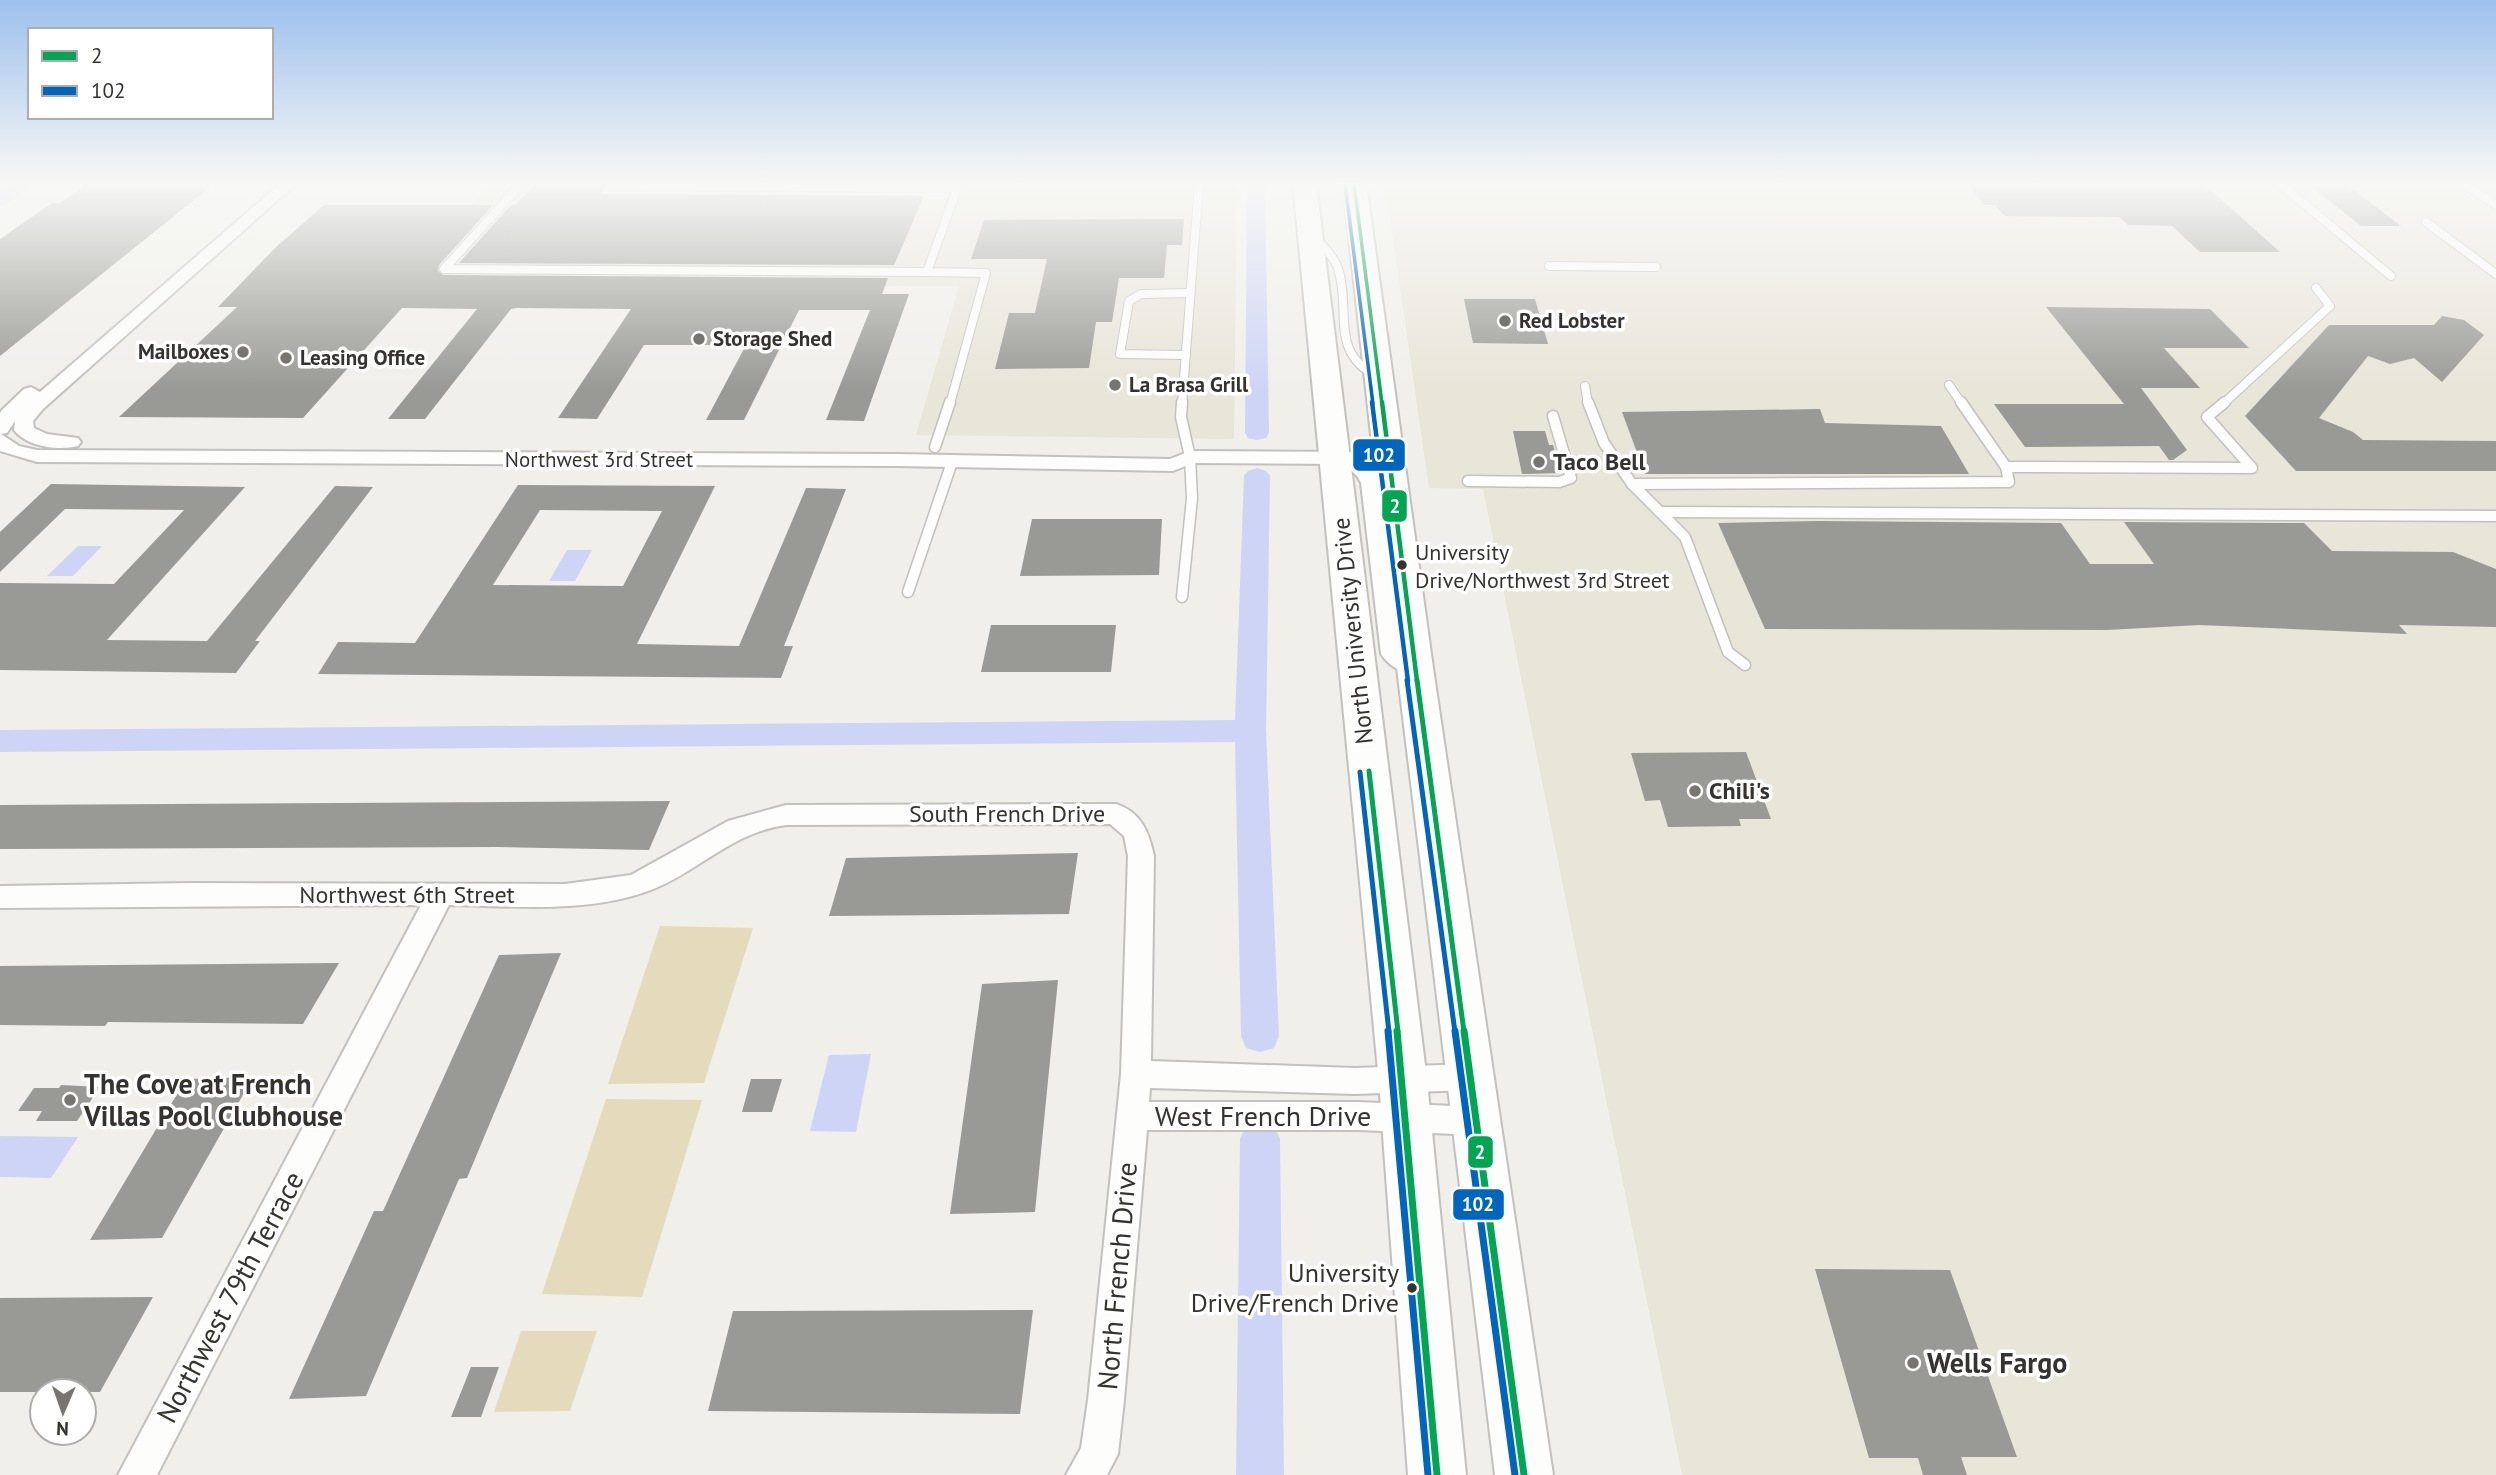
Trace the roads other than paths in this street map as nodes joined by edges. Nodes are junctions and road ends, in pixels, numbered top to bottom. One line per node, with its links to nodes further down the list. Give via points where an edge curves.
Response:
1 (189, 252): 23 (street, via 107,320 9,414)
2 (211, 252): 25 (street, Northwest 3rd Street, via 36,405 24,420 24,429 52,442)
3 (460, 252): 13 (lane, via 444,269)
4 (934, 252): 13 (lane)
5 (1194, 252): 17 (lane)
6 (1312, 252): 26 (main road, North University Drive)
7 (1327, 252): 19 (lane, via 1337,266 1348,354 1356,366)
8 (1362, 252): 19 (main road)
9 (2362, 252): 15 (lane)
10 (2466, 252): 14 (lane)
11 (1549, 266): 12 (lane)
12 (1656, 267)
13 (927, 272): 25 (lane, via 986,273)
14 (2496, 274)
15 (2391, 276)
16 (2316, 288): 29 (lane, via 2330,306 2207,417 2252,468)
17 (1191, 293): 18 (lane); 18 (lane, via 1141,294 1129,301 1120,354)
18 (1186, 355): 27 (lane, via 1181,417)
19 (1377, 377): 37 (main road)
20 (1949, 385): 29 (lane)
21 (1585, 386): 31 (lane, via 1604,443)
22 (1553, 416): 30 (lane, via 1571,478)
23 (0, 429)
24 (4, 444): 28 (street, Northwest 3rd Street, via 37,456)
25 (935, 447): 27 (street, Northwest 3rd Street, via 1125,448)
26 (1334, 456): 27 (street, Northwest 3rd Street); 37 (street, North University Drive, via 1349,458 1366,472 1371,483 1393,654); 42 (main road, North University Drive)
27 (1190, 457): 28 (street, Northwest 3rd Street, via 1173,465); 35 (lane, via 1192,498)
28 (952, 462): 34 (lane)
29 (2006, 467): 31 (lane, via 2010,480 2004,483)
30 (1468, 481)
31 (1632, 484): 32 (lane)
32 (1661, 512): 33 (lane); 36 (lane, via 1685,537 1728,652)
33 (2496, 516)
34 (908, 592)
35 (1182, 597)
36 (1745, 664)
37 (1415, 668): 43 (main road)
38 (796, 814): 39 (street, Northwest 6th Street, via 749,823 660,874 605,892); 41 (street, South French Drive, via 1116,814 1136,832 1141,856)
39 (440, 896): 40 (street, Northwest 6th Street); 45 (street, Northwest 79th Terrace)
40 (0, 897)
41 (1136, 1074): 42 (street, West French Drive); 44 (street, North French Drive)
42 (1405, 1099): 43 (street, West French Drive); 43 (street, West French Drive); 44 (street, West French Drive); 47 (main road, North University Drive)
43 (1474, 1099): 48 (main road)
44 (1132, 1116): 46 (street, North French Drive, via 1099,1454)
45 (137, 1475)
46 (1085, 1475)
47 (1437, 1475)
48 (1524, 1475)

